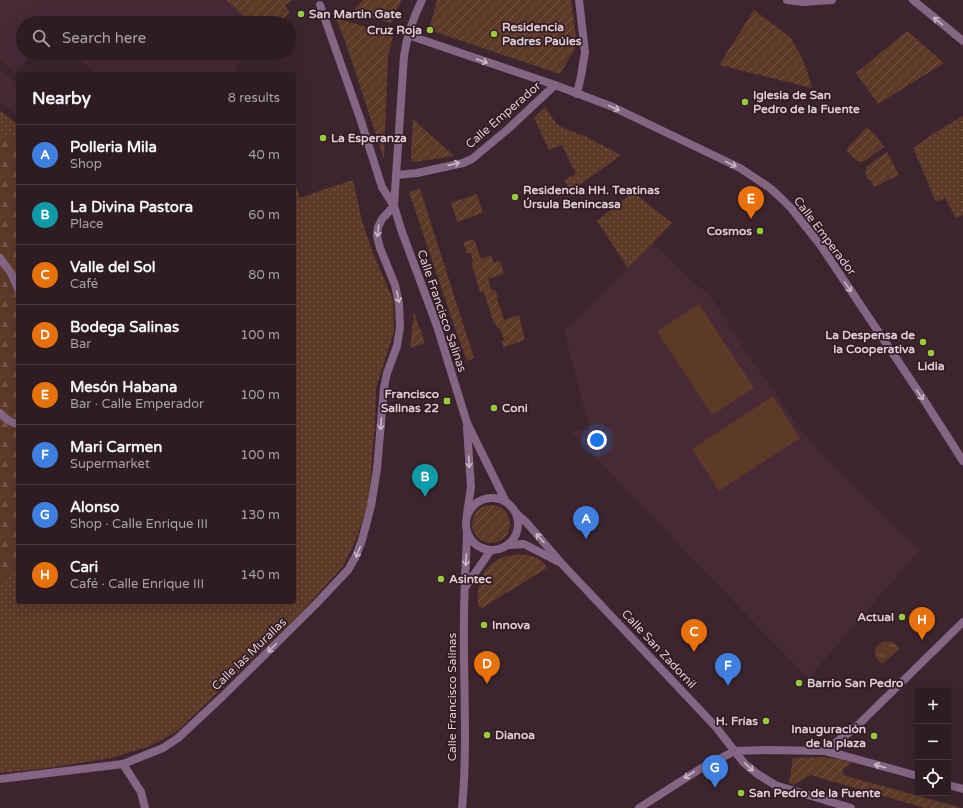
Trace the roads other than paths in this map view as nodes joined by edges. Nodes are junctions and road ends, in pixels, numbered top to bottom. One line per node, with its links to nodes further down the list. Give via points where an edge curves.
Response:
1 (422, 0): 7 (street, Calle Francisco Salinas)
2 (579, 0): 10 (street, via 585,52)
3 (787, 0): 4 (street)
4 (832, 0)
5 (913, 0): 8 (street, one-way to 5)
6 (320, 5): 12 (street, Calle Francisco Salinas, via 382,187)
7 (408, 35): 9 (street, Calle Emperador, one-way to 9); 11 (street, Calle Francisco Salinas, via 404,56)
8 (963, 41)
9 (555, 85): 10 (street, Calle Emperador); 11 (street, Calle Emperador, one-way to 9, via 416,173 472,159)
10 (577, 94): 18 (street, Calle Emperador, one-way to 18, via 613,107 740,168 781,198 821,246)
11 (396, 175): 12 (street, Calle Francisco Salinas)
12 (394, 206): 16 (street, Calle Francisco Salinas, via 437,326); 30 (street, Calle las Murallas, one-way to 30, via 382,219 377,236 395,285 400,327 384,388 371,506 356,556 348,570 316,605 178,738 163,748)
13 (0, 258): 14 (street)
14 (16, 284)
15 (0, 413): 17 (street)
16 (467, 423): 19 (street, Calle Francisco Salinas); 21 (street, Calle Francisco Salinas, one-way to 21, via 471,487)
17 (16, 424)
18 (963, 461)
19 (506, 502): 20 (street); 21 (street, via 493,498 486,499 474,506)
20 (516, 514): 23 (street, via 518,530); 25 (street, Calle San Zadornil, one-way to 20)
21 (467, 518): 22 (street)
22 (467, 533): 24 (street, via 477,546); 26 (street, Calle Francisco Salinas, one-way to 26)
23 (509, 545): 24 (street); 25 (street, Calle San Zadornil, via 524,544)
24 (491, 550): 26 (street)
25 (563, 564): 29 (street, Calle San Zadornil)
26 (465, 587): 36 (street, Calle Francisco Salinas, via 465,782)
27 (963, 622): 28 (street, via 856,727)
28 (834, 744)
29 (735, 750): 31 (street, one-way to 29, via 825,751); 37 (street, one-way to 37); 38 (street, Calle San Zadornil, one-way to 38, via 744,763 775,785)
30 (123, 764): 32 (street, Calle las Murallas); 35 (street, via 141,792)
31 (915, 775)
32 (0, 780)
33 (951, 785): 34 (street)
34 (963, 789)
35 (145, 808)
36 (462, 808)
37 (639, 808)
38 (851, 808)

